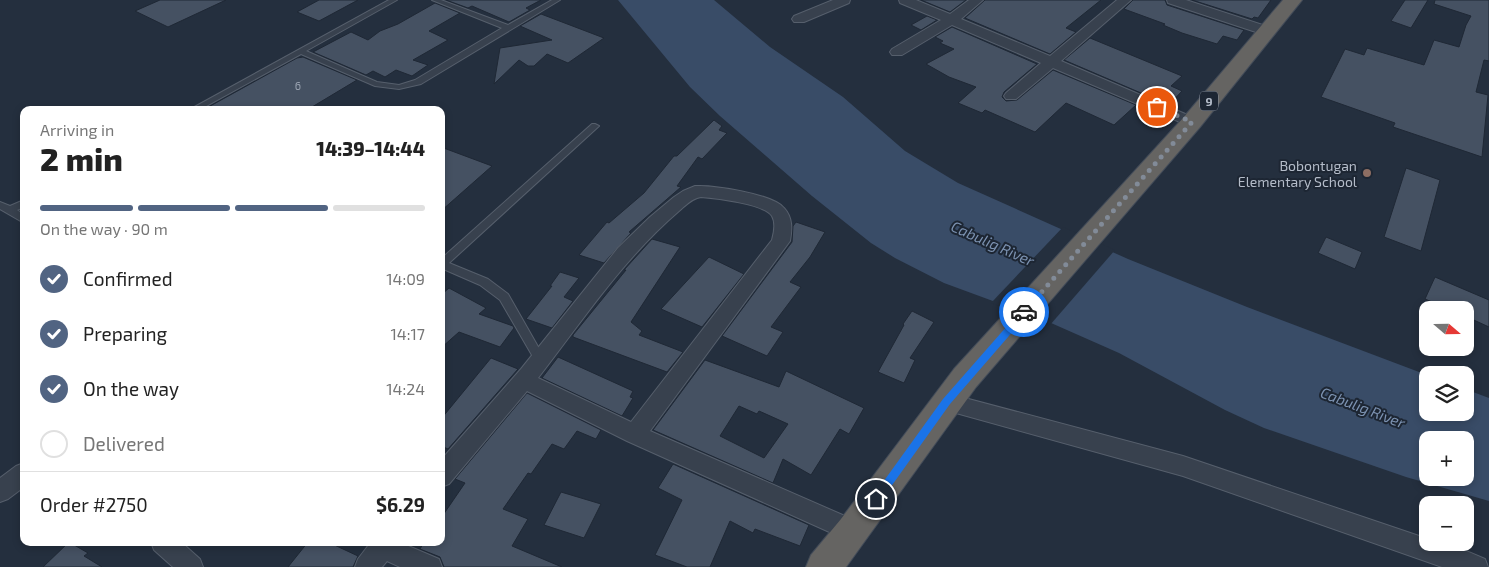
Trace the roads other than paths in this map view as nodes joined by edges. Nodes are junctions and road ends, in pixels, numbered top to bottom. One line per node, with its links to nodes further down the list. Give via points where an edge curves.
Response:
1 (394, 0): 14 (lane)
2 (435, 0): 12 (lane)
3 (557, 0): 12 (lane)
4 (844, 0): 10 (street)
5 (905, 0): 11 (street)
6 (977, 0): 11 (street)
7 (1125, 0): 16 (street)
8 (1173, 0): 13 (street)
9 (1293, 0): 13 (highway, 9)
10 (799, 19)
11 (951, 20): 15 (street); 16 (street)
12 (508, 28): 14 (lane, via 418,82 399,87 375,84)
13 (1268, 31): 19 (highway, 9)
14 (300, 51): 18 (lane)
15 (897, 52)
16 (1051, 62): 17 (street); 19 (street)
17 (1011, 96)
18 (200, 106)
19 (1192, 122): 29 (highway, 9)
20 (595, 126): 25 (lane)
21 (20, 204): 23 (lane)
22 (0, 205): 23 (lane)
23 (10, 210): 24 (lane)
24 (20, 217)
25 (445, 262)
26 (445, 266): 27 (lane, via 484,282 504,297)
27 (540, 359): 28 (street); 30 (street, via 627,249 655,220 687,196 708,192 767,205 778,211 784,227 781,241)
28 (523, 380): 30 (street); 31 (street)
29 (956, 390): 34 (highway, 9); 42 (street)
30 (636, 434): 34 (street)
31 (445, 472)
32 (20, 476): 33 (street)
33 (0, 492)
34 (853, 531): 41 (highway, 9)
35 (167, 546): 38 (street)
36 (384, 546): 39 (street)
37 (387, 546): 40 (street)
38 (191, 567)
39 (367, 567)
40 (430, 567)
41 (824, 567)
42 (1476, 567)

